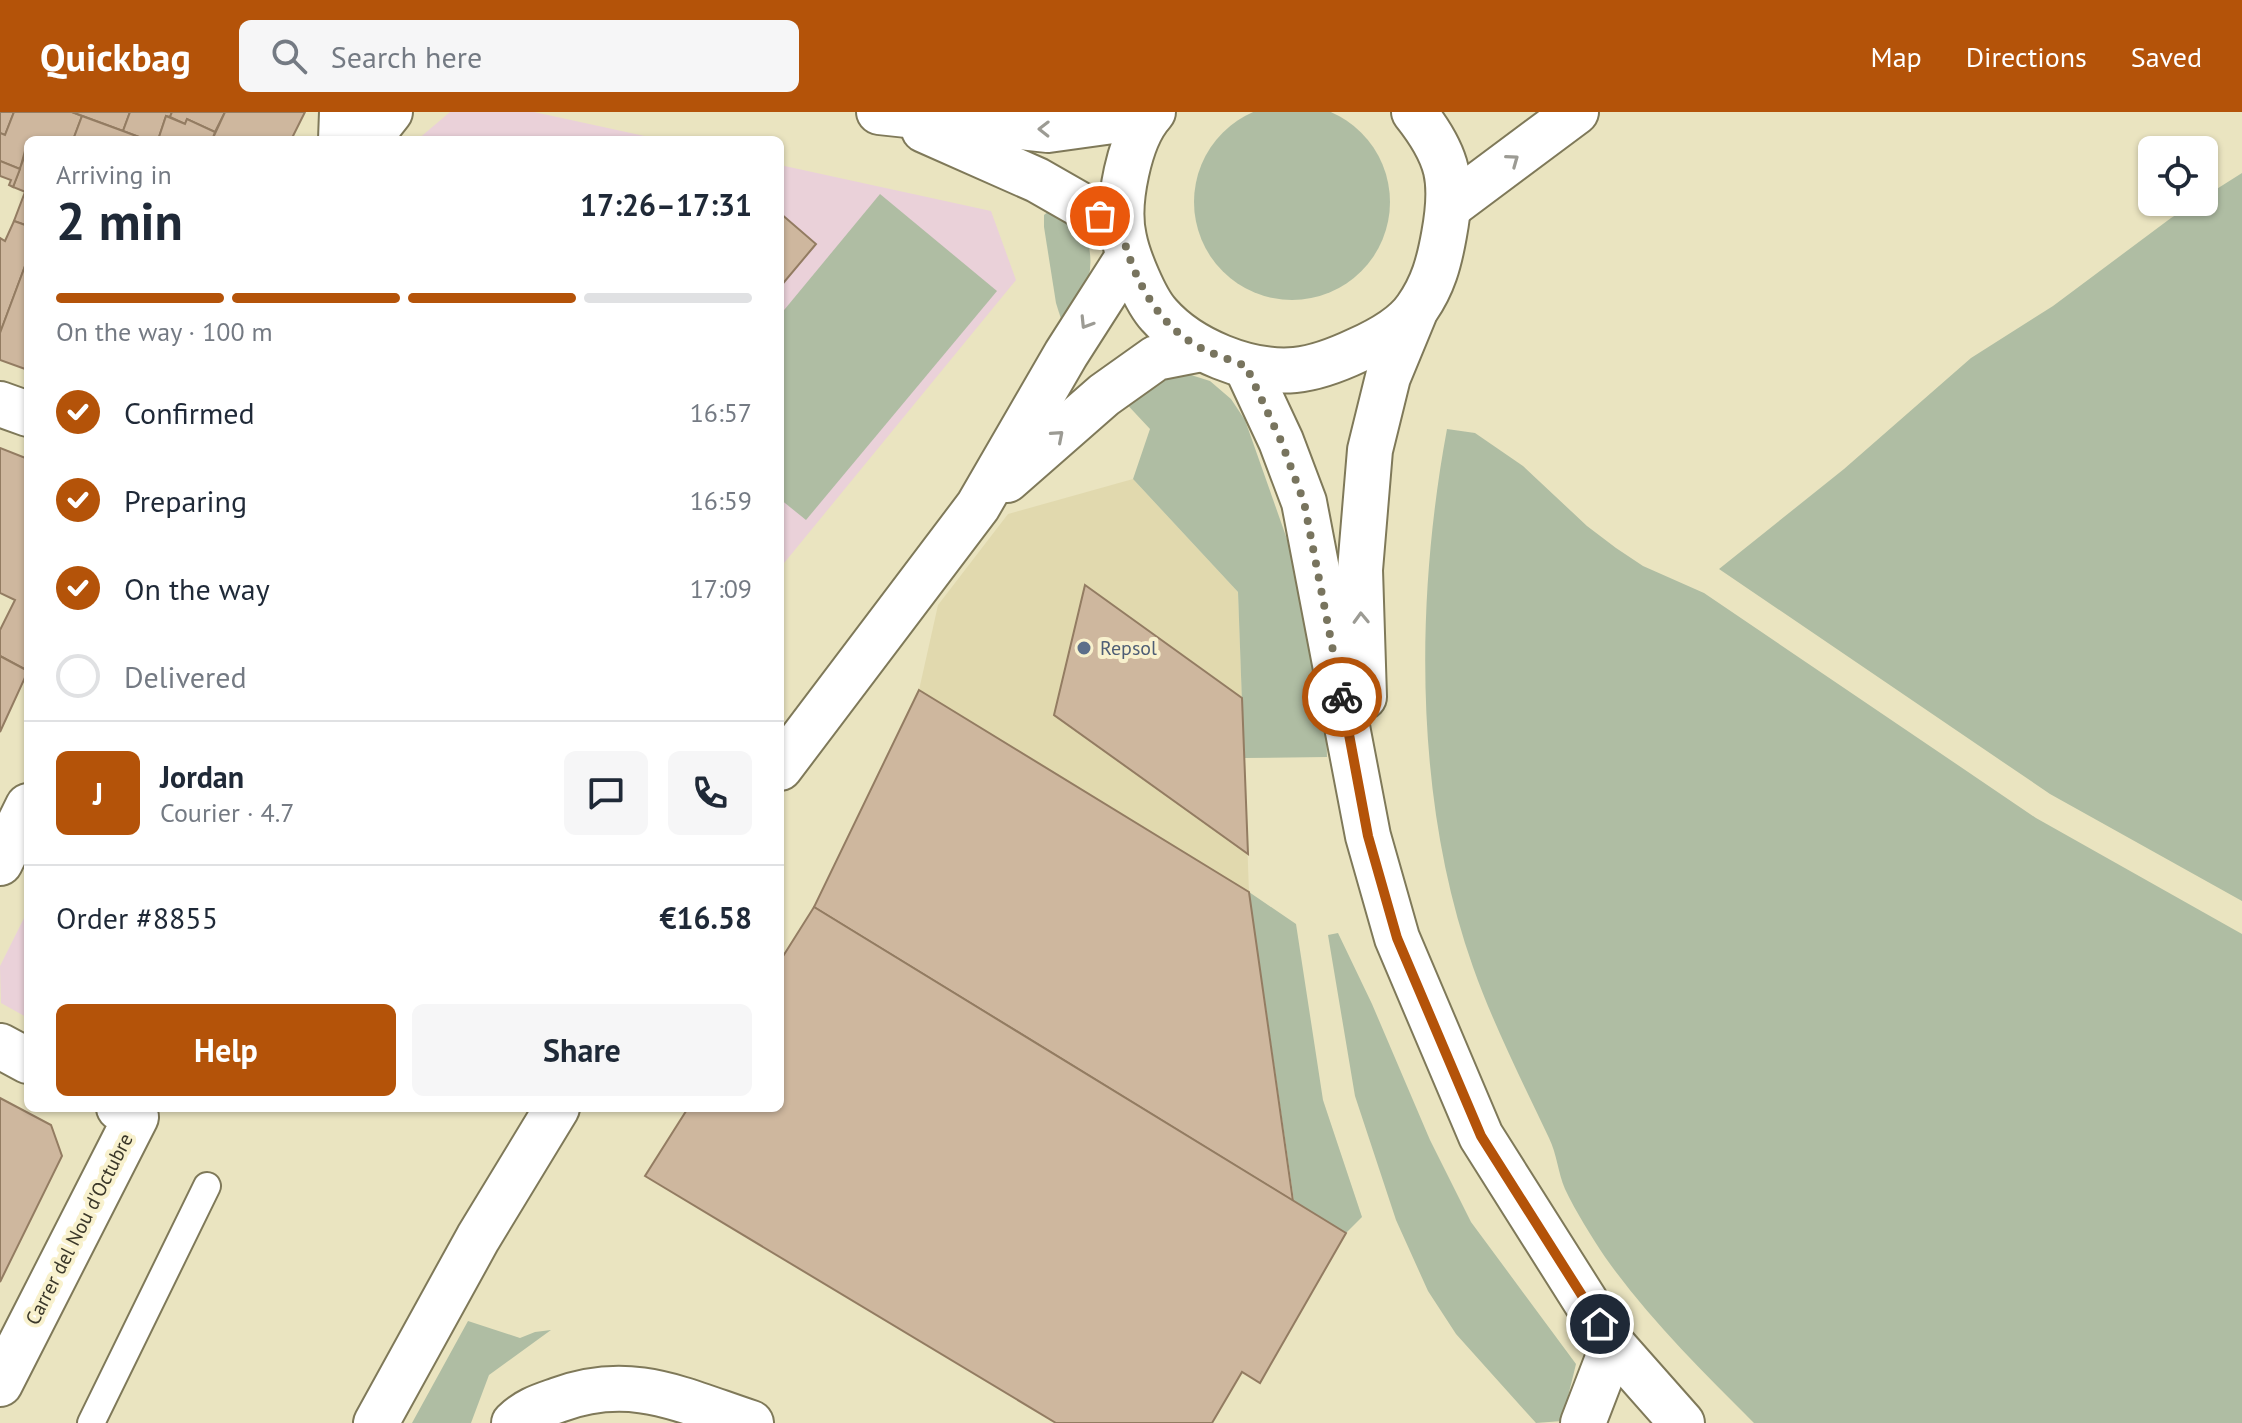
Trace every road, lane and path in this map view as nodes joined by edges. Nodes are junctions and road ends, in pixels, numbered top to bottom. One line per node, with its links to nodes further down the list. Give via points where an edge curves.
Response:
1 (342, 112): 7 (street)
2 (390, 112): 8 (street)
3 (1414, 112): 9 (street, via 1434,137 1449,177)
4 (1576, 112): 9 (street, one-way to 4)
5 (882, 113): 6 (street, one-way to 5, via 1048,130); 10 (street, via 1037,180)
6 (1151, 114): 10 (street, via 1125,170)
7 (341, 136)
8 (371, 136)
9 (1450, 206): 11 (street, via 1437,273)
10 (1124, 243): 12 (street, via 1158,314); 16 (street, one-way to 16)
11 (1415, 311): 13 (street, via 1377,342 1339,359 1295,370); 19 (street, one-way to 11, via 1360,570 1370,450 1388,377)
12 (1202, 349): 13 (street); 16 (street, one-way to 12, via 1156,358)
13 (1246, 366): 19 (street, via 1304,502)
14 (0, 404): 15 (street)
15 (24, 413)
16 (978, 506): 17 (street)
17 (784, 763)
18 (24, 814): 20 (street)
19 (1368, 836): 26 (street, via 1397,938 1481,1136)
20 (0, 863)
21 (0, 1046): 22 (street)
22 (24, 1059)
23 (128, 1112): 27 (street, Carrer del Nou d'Octubre)
24 (555, 1112): 29 (street)
25 (207, 1186): 28 (lane)
26 (1613, 1345): 32 (street); 33 (street)
27 (0, 1384)
28 (91, 1423)
29 (376, 1423)
30 (514, 1423): 31 (street, via 524,1413 581,1392 622,1387 667,1395)
31 (751, 1423)
32 (1583, 1423)
33 (1682, 1423)

